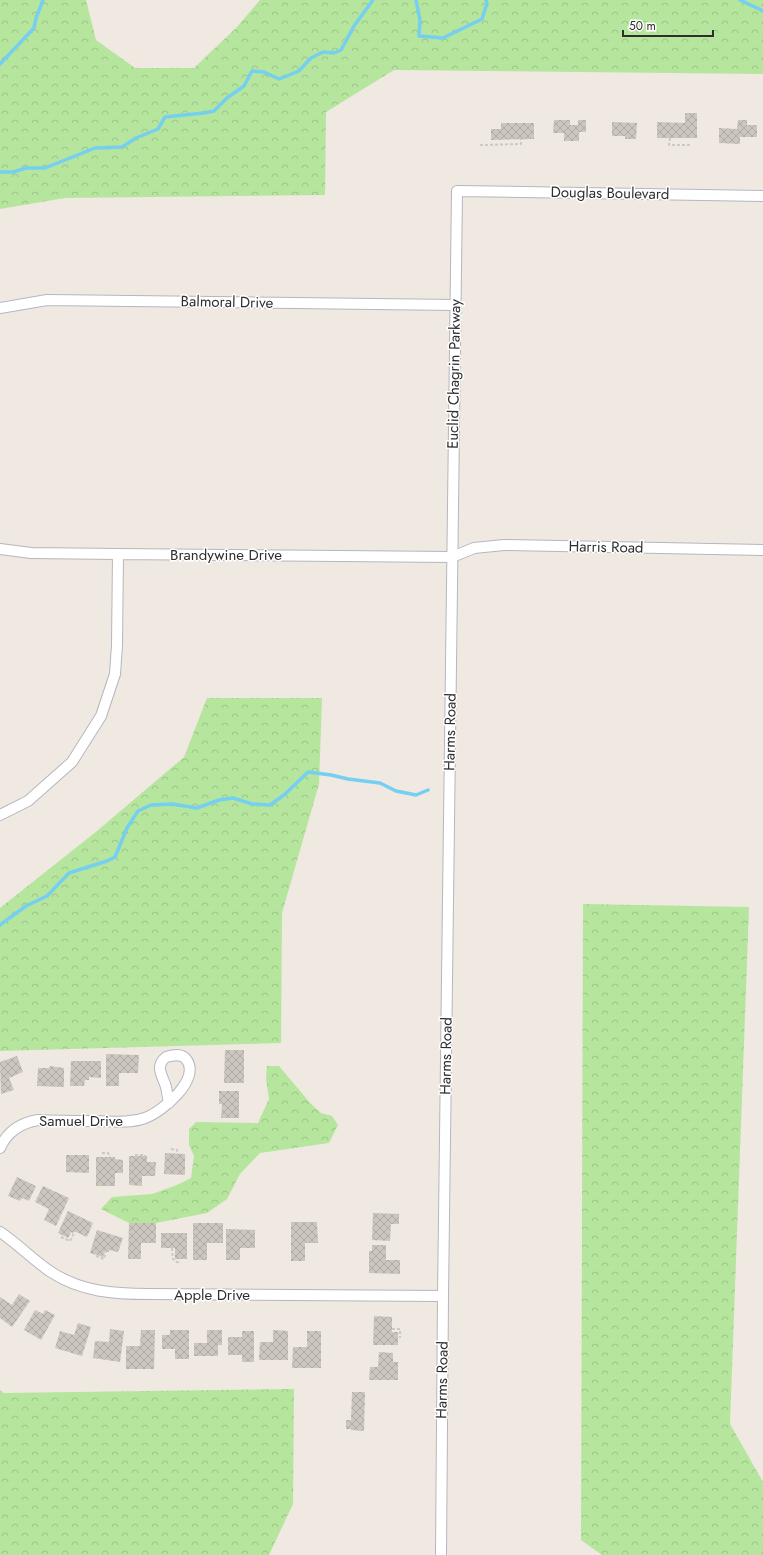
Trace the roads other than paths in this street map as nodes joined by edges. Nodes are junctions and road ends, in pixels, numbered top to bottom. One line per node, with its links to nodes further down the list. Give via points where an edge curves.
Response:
1 (457, 191): 2 (street, Douglas Boulevard); 3 (street, Euclid Chagrin Parkway)
2 (763, 196)
3 (455, 306): 4 (street, Balmoral Drive, via 47,300); 8 (street, Euclid Chagrin Parkway)
4 (0, 308)
5 (0, 549): 7 (street, Brandywine Drive, via 31,553)
6 (763, 550): 8 (street, Harris Road, via 504,545 474,548)
7 (118, 554): 8 (street, Brandywine Drive); 9 (street, via 115,674 101,716 72,762 28,801)
8 (452, 557): 13 (street, Harms Road)
9 (0, 815)
10 (169, 1103): 11 (street, Samuel Drive, via 146,1118 129,1121 29,1121 12,1131)
11 (0, 1148)
12 (0, 1232): 13 (street, Apple Drive, via 50,1272 82,1288 106,1293)
13 (443, 1296): 14 (street, Harms Road)
14 (441, 1555)

